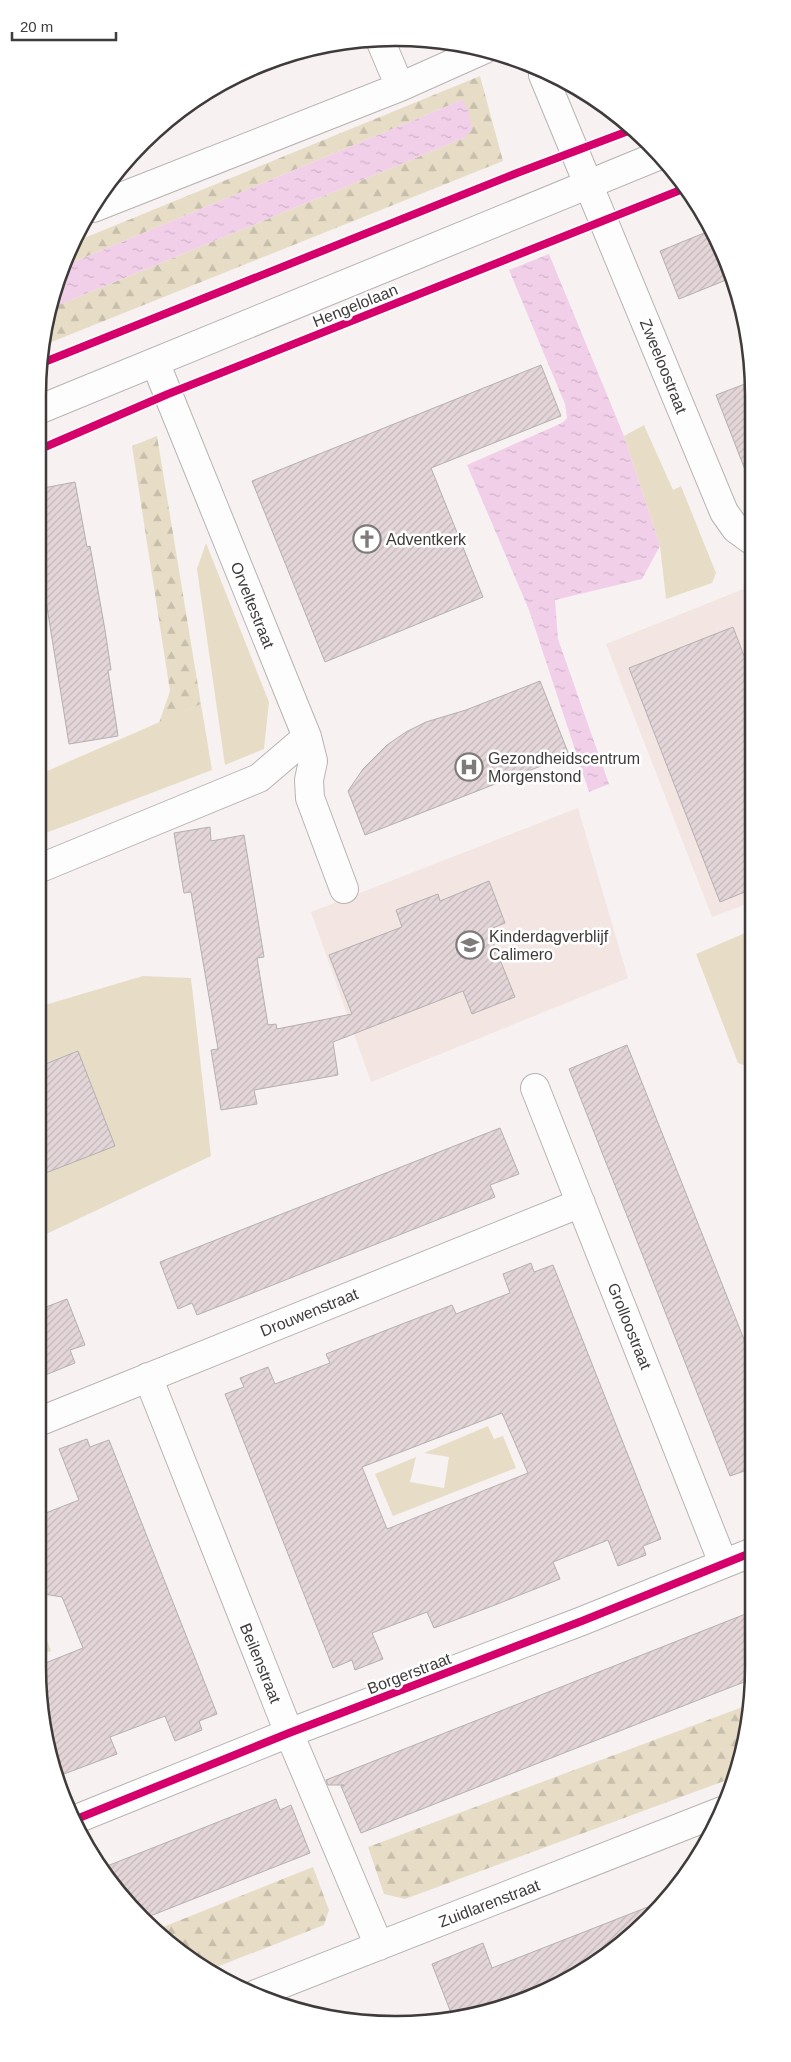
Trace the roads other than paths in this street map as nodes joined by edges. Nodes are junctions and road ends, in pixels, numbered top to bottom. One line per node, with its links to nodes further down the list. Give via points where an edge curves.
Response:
1 (383, 47): 4 (street)
2 (472, 55): 4 (street)
3 (545, 80): 6 (street, Zweeloostraat)
4 (400, 87): 7 (street)
5 (652, 159): 6 (street, Hengelolaan)
6 (589, 185): 8 (street, Hengelolaan); 10 (street, Zweeloostraat, via 724,512 736,530)
7 (103, 204)
8 (155, 362): 9 (street, Hengelolaan); 11 (street, Orveltestraat)
9 (46, 407)
10 (745, 536)
11 (307, 737): 12 (street, via 259,778); 13 (street, Orveltestraat, via 313,761 310,798)
12 (46, 866)
13 (344, 889)
14 (535, 1088): 15 (street, Grolloostraat)
15 (581, 1203): 16 (street, Drouwenstraat); 19 (street, Grolloostraat)
16 (148, 1377): 17 (street, Drouwenstraat); 20 (street, Beilenstraat)
17 (46, 1419)
18 (745, 1555): 19 (street, Borgerstraat)
19 (723, 1563): 20 (street, Borgerstraat, via 582,1621)
20 (289, 1733): 22 (street, Borgerstraat); 23 (street, Beilenstraat)
21 (712, 1815): 23 (street, Zuidlarenstraat)
22 (80, 1817)
23 (379, 1946): 24 (street, Zuidlarenstraat)
24 (265, 1990)

